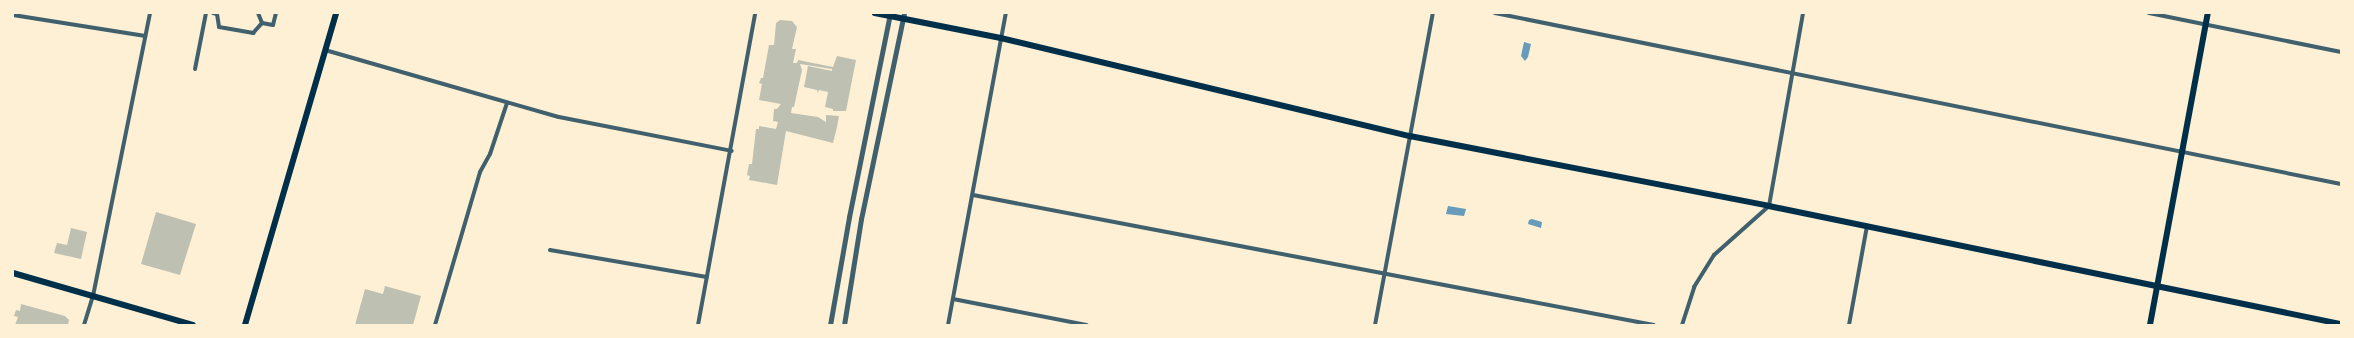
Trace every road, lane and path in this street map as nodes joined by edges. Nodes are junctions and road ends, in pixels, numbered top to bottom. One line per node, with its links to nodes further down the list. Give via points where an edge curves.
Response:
1 (150, 13): 20 (street)
2 (206, 13): 24 (street)
3 (216, 13): 18 (street, via 220,27 252,34)
4 (258, 13): 18 (street)
5 (276, 13): 18 (street, via 273,25)
6 (336, 13): 22 (main road)
7 (755, 13): 28 (street)
8 (874, 13): 15 (main road)
9 (1006, 13): 21 (street)
10 (1433, 13): 27 (street)
11 (1495, 13): 25 (street)
12 (1803, 13): 25 (street)
13 (2149, 13): 19 (street)
14 (2208, 13): 19 (main road)
15 (890, 14): 17 (main road); 47 (street)
16 (13, 15): 20 (street)
17 (903, 16): 21 (main road); 48 (street, via 861,219)
18 (262, 23)
19 (2206, 24): 23 (street); 29 (main road)
20 (145, 36): 39 (street)
21 (1001, 38): 27 (main road); 31 (street)
22 (325, 50): 26 (street); 44 (main road)
23 (2341, 52)
24 (195, 69)
25 (1792, 75): 29 (street); 32 (street)
26 (506, 103): 28 (street, via 559,117); 45 (street, via 490,154 480,172)
27 (1410, 136): 32 (main road); 35 (street)
28 (732, 151): 37 (street)
29 (2182, 151): 30 (street); 38 (main road)
30 (2341, 184)
31 (973, 195): 35 (street); 40 (street)
32 (1768, 206): 33 (main road); 53 (street, via 1714,255 1694,287)
33 (1867, 226): 38 (main road); 54 (street)
34 (550, 250): 37 (street)
35 (1385, 272): 51 (street); 52 (street)
36 (13, 273): 39 (main road)
37 (706, 278): 46 (street)
38 (2156, 288): 41 (main road); 55 (main road)
39 (92, 296): 42 (street); 43 (main road)
40 (953, 299): 49 (street); 50 (street)
41 (2341, 324)
42 (84, 325)
43 (192, 325)
44 (246, 325)
45 (435, 325)
46 (698, 325)
47 (830, 325)
48 (844, 325)
49 (948, 325)
50 (1087, 325)
51 (1375, 325)
52 (1654, 325)
53 (1682, 325)
54 (1849, 325)
55 (2150, 325)

